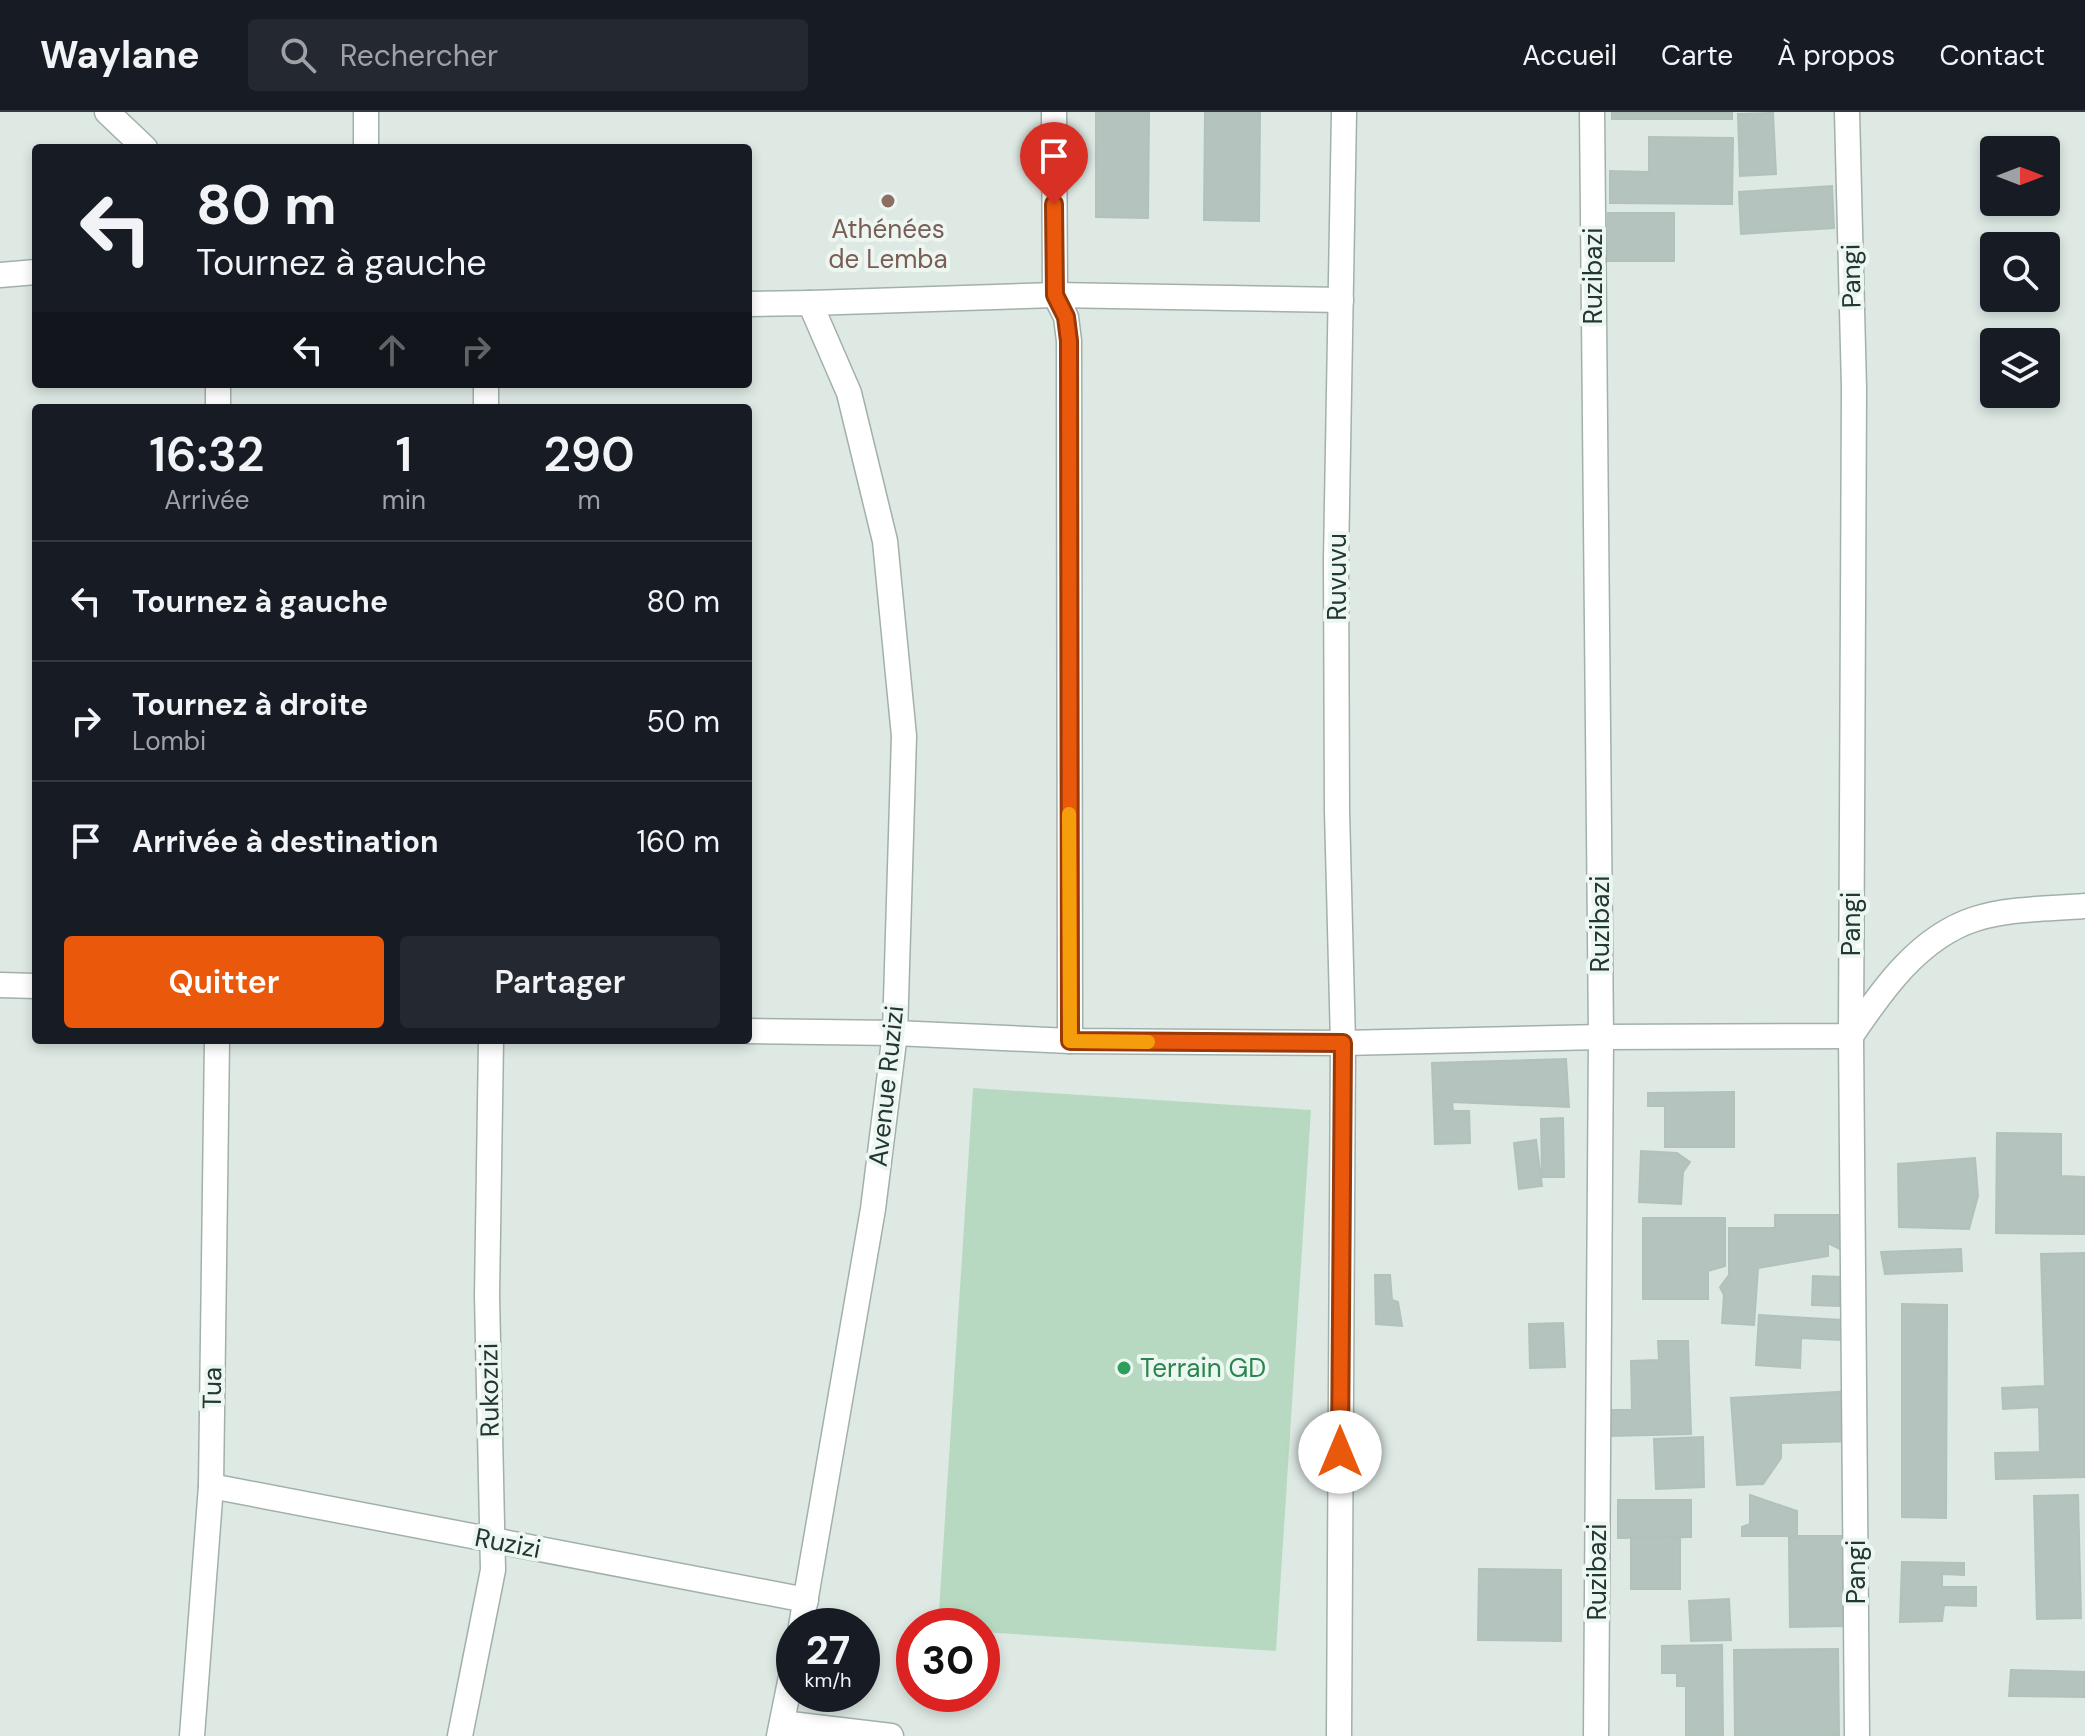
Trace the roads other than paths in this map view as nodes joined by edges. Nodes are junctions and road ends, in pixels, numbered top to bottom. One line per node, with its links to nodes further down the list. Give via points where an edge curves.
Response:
1 (107, 112): 7 (street)
2 (366, 112): 8 (street)
3 (1054, 112): 11 (street)
4 (1344, 112): 12 (street, Ruvuvu)
5 (1592, 112): 21 (street, Ruzibazi)
6 (1847, 112): 20 (street, Pangi, via 1854,388)
7 (141, 144)
8 (366, 144)
9 (32, 272): 10 (street)
10 (0, 275)
11 (1055, 295): 12 (street); 13 (street); 22 (street, via 1066,317 1069,341)
12 (1341, 300): 23 (street, Ruvuvu, via 1336,592)
13 (810, 303): 14 (street); 19 (street, Avenue Ruzizi, via 849,393 885,541 904,736)
14 (752, 304)
15 (2085, 906): 20 (street, via 1973,919 1947,933 1888,982)
16 (0, 985): 17 (street)
17 (32, 986)
18 (752, 1031): 19 (street)
19 (895, 1033): 22 (street); 28 (street, Avenue Ruzizi, via 873,1209)
20 (1851, 1036): 21 (street); 36 (street, Pangi)
21 (1601, 1037): 23 (street); 35 (street, Ruzibazi)
22 (1070, 1041): 23 (street)
23 (1343, 1043): 34 (street, Ruvuvu)
24 (217, 1044): 26 (street, Tua)
25 (491, 1044): 27 (street, Rukozizi)
26 (211, 1486): 27 (street, Ruzizi); 31 (street, Tua)
27 (491, 1540): 28 (street, Ruzizi); 32 (street, Rukozizi, via 493,1570)
28 (806, 1600): 29 (street, Avenue Ruzizi)
29 (804, 1608)
30 (781, 1729): 33 (street)
31 (192, 1736)
32 (460, 1736)
33 (891, 1736)
34 (1339, 1736)
35 (1596, 1736)
36 (1857, 1736)

